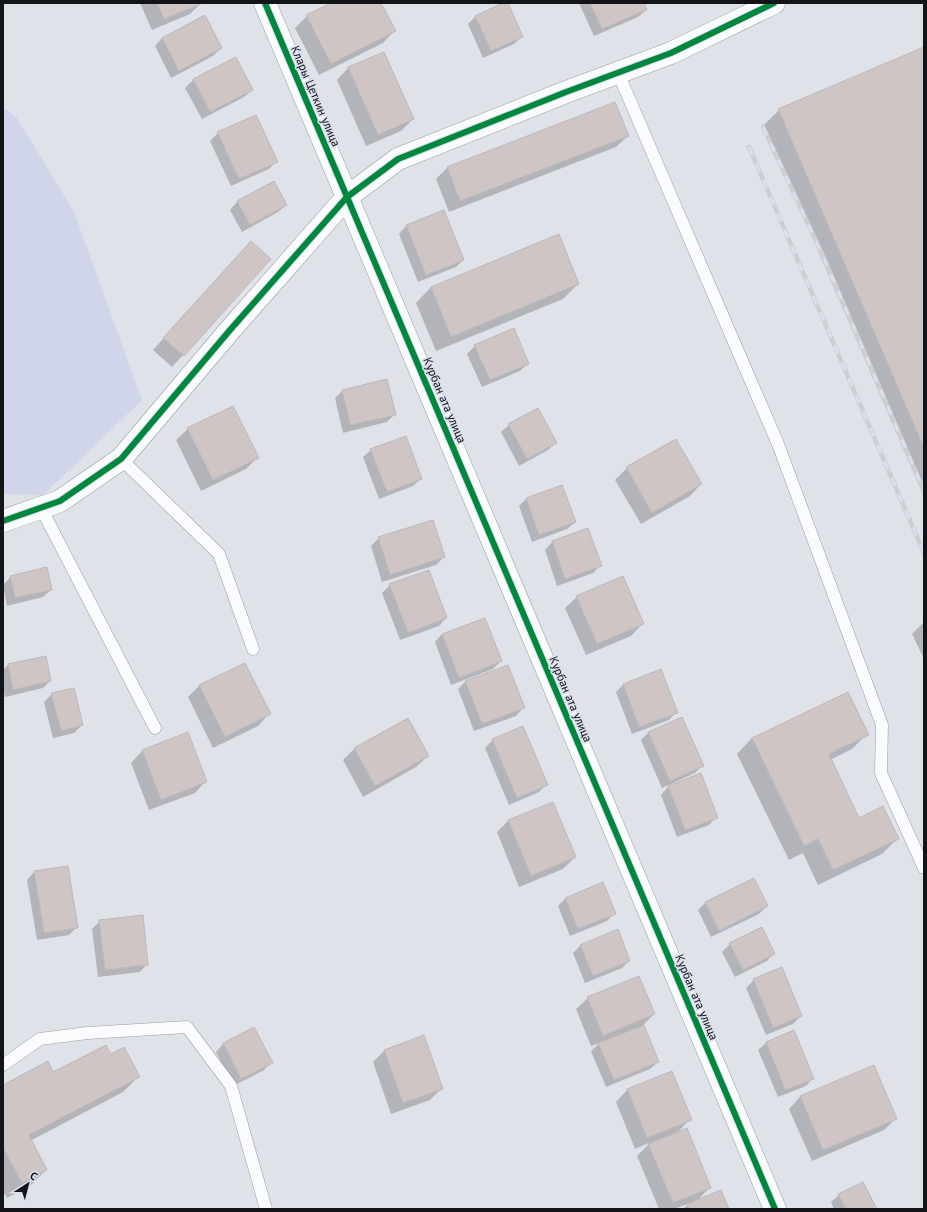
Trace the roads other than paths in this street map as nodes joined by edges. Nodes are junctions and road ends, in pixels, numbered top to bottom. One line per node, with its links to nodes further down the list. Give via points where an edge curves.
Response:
1 (264, 3): 4 (street, Клары Цеткин улица)
2 (774, 3): 3 (street, via 671,53)
3 (618, 73): 4 (street, via 398,159); 10 (lane, via 778,444 882,725 881,773)
4 (347, 197): 5 (street); 13 (street, Курбан ата улица)
5 (121, 459): 6 (street, via 60,501); 8 (lane, via 219,554)
6 (41, 508): 7 (street); 9 (lane)
7 (3, 521)
8 (253, 648)
9 (156, 728)
10 (924, 868)
11 (3, 1064): 12 (lane, via 40,1040 87,1032 187,1027 231,1086)
12 (266, 1209)
13 (775, 1209)

